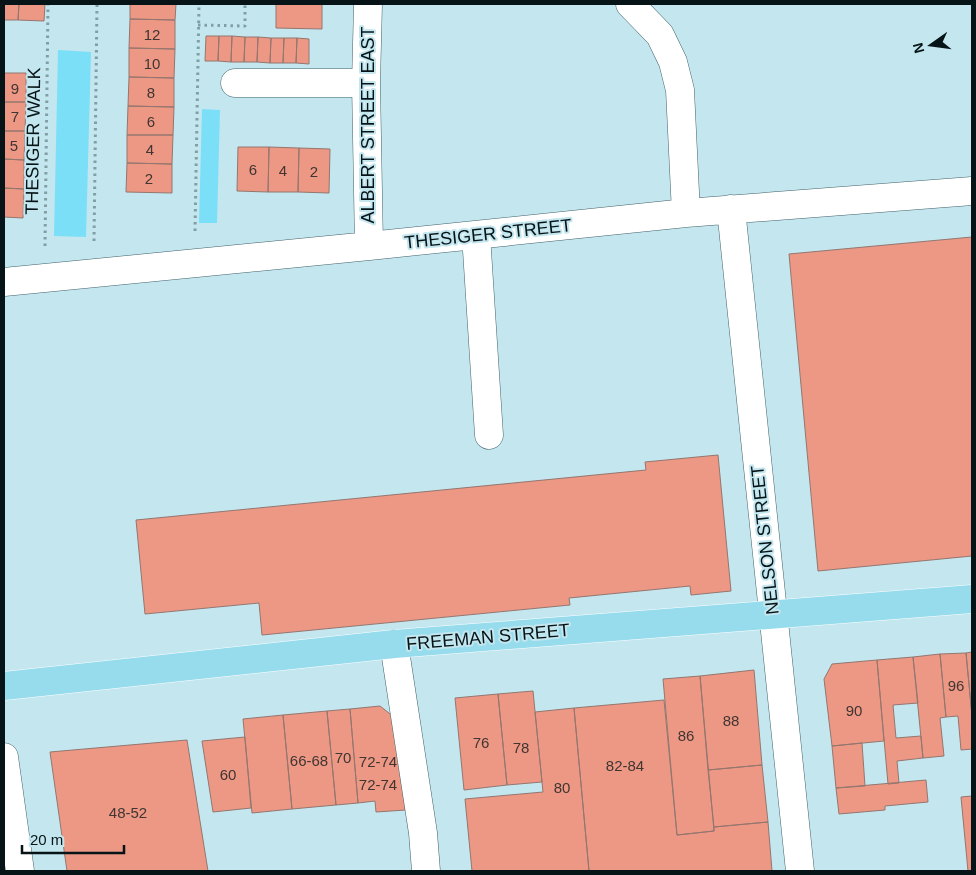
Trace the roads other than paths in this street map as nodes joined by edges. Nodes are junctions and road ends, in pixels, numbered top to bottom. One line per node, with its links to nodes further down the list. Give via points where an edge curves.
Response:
1 (368, 4): 4 (street, ALBERT STREET EAST)
2 (630, 4): 7 (street, via 660,35 673,62 680,90)
3 (235, 83): 4 (street)
4 (366, 83): 9 (street, ALBERT STREET EAST)
5 (972, 191): 6 (street, THESIGER STREET)
6 (731, 209): 7 (street, THESIGER STREET); 13 (street, NELSON STREET)
7 (686, 213): 8 (street, THESIGER STREET)
8 (476, 235): 9 (street, THESIGER STREET); 11 (street)
9 (369, 246): 10 (street, THESIGER STREET)
10 (4, 282)
11 (489, 435)
12 (972, 598): 13 (main road, FREEMAN STREET)
13 (773, 614): 14 (main road, FREEMAN STREET); 19 (street, NELSON STREET)
14 (394, 644): 15 (main road, FREEMAN STREET); 18 (street)
15 (4, 686)
16 (4, 757): 17 (street)
17 (20, 871)
18 (426, 871)
19 (800, 871)

